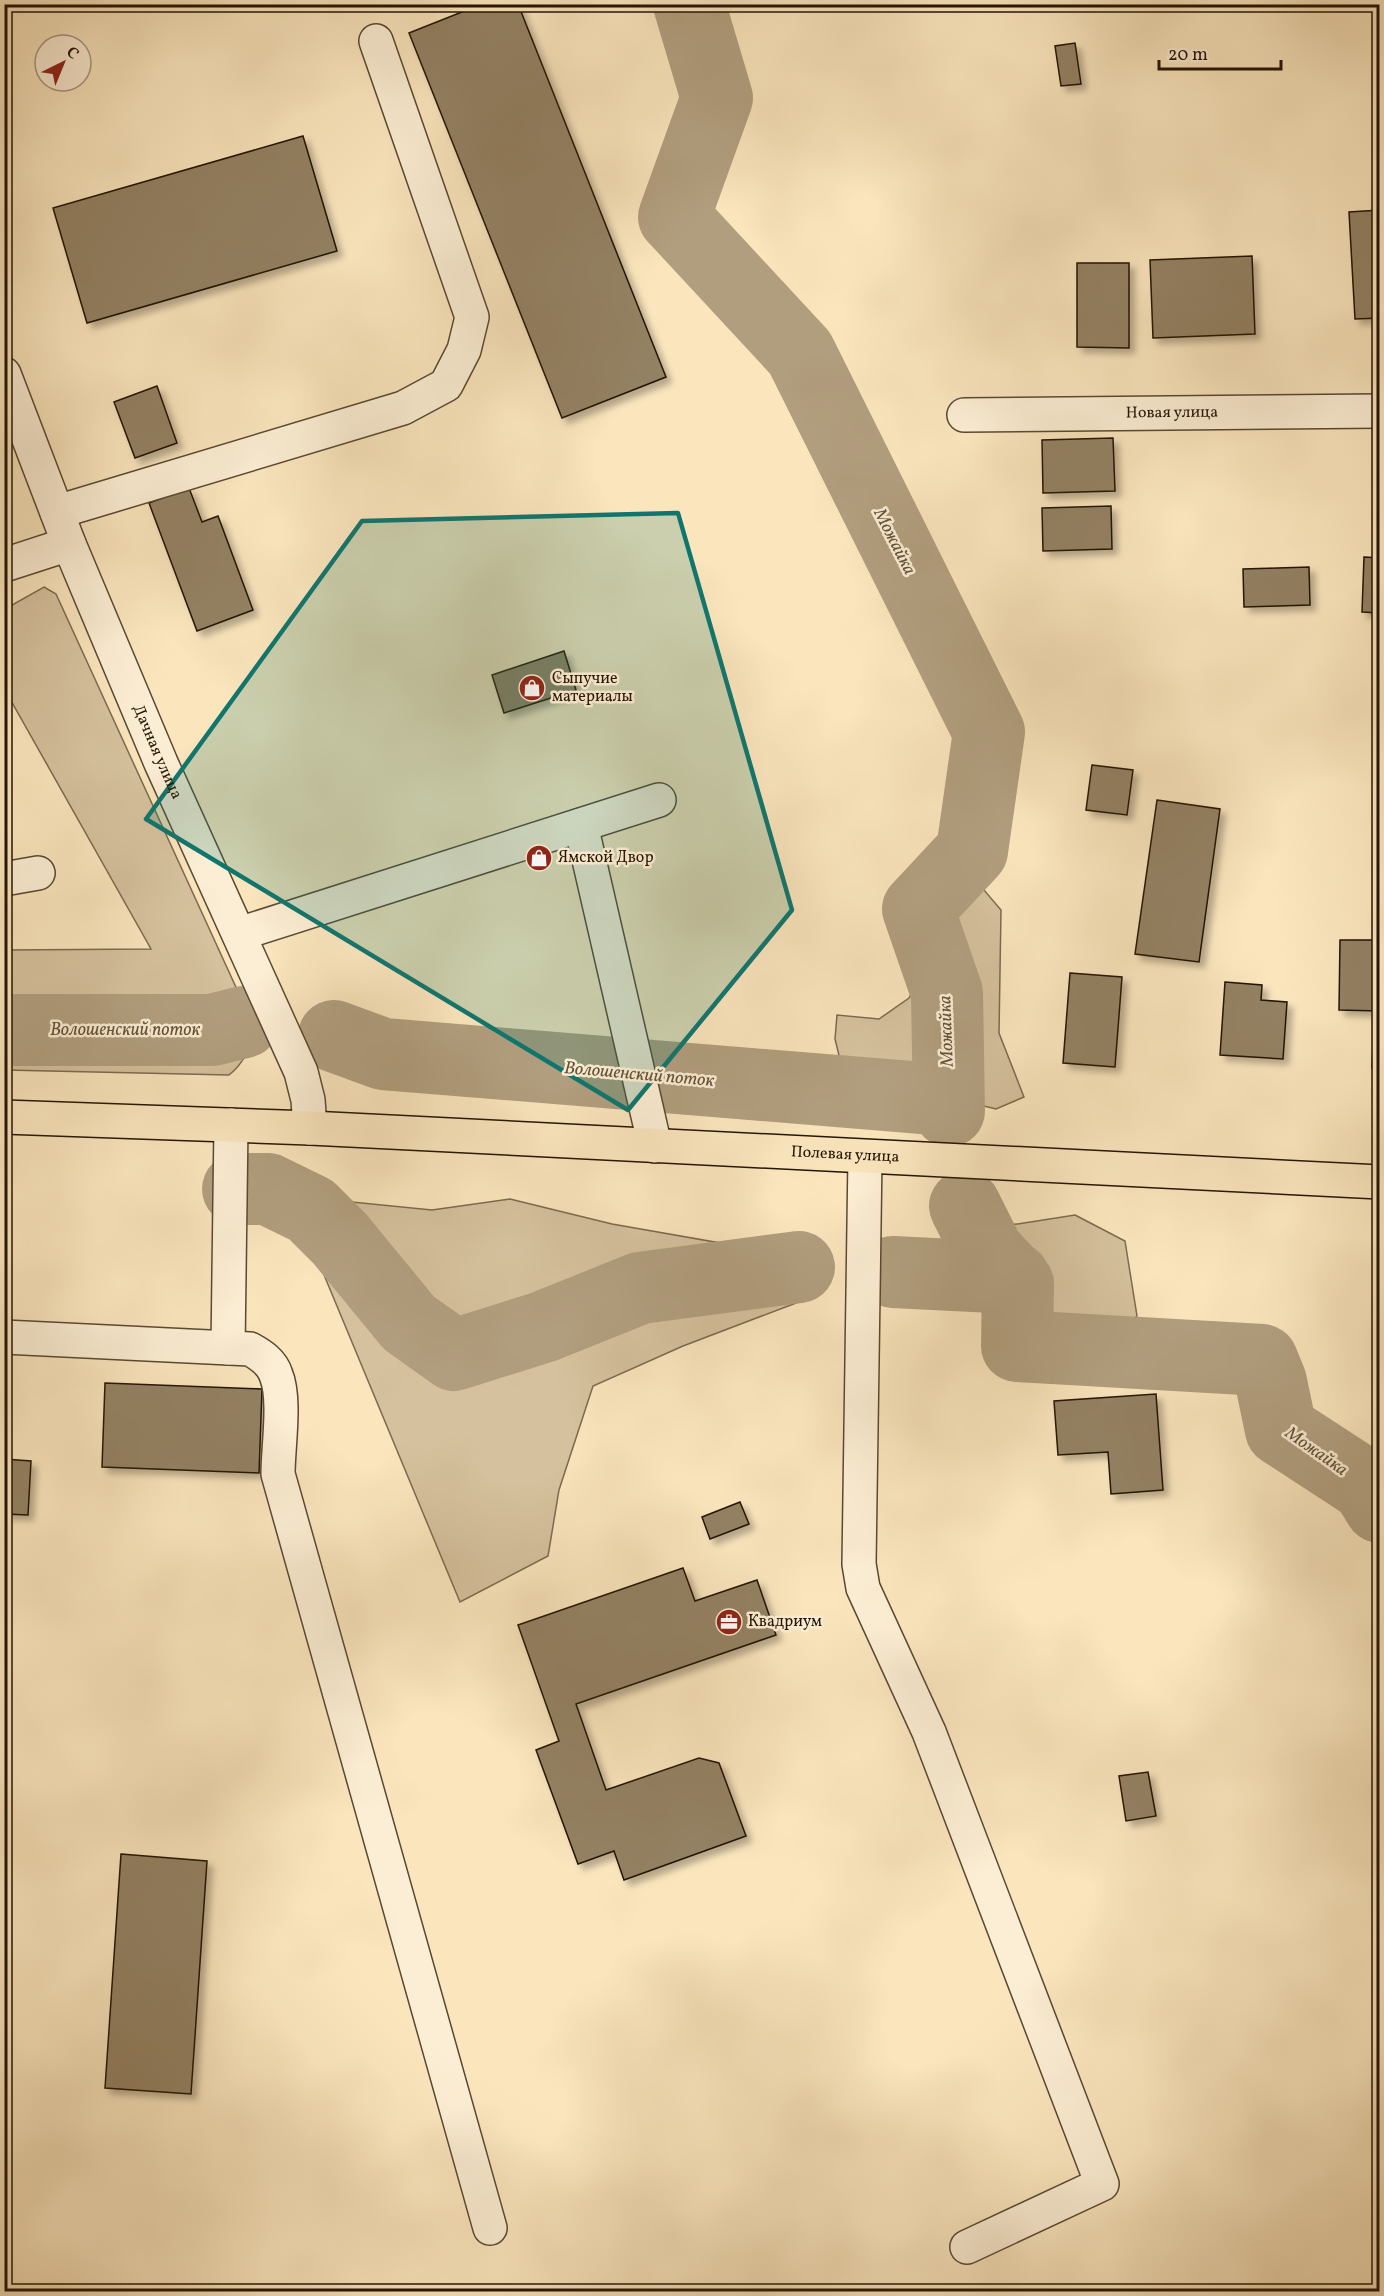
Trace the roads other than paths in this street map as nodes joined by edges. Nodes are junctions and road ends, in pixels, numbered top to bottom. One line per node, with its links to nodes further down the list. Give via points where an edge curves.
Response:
1 (376, 41): 6 (street, via 472,316 464,350 446,385 403,408 338,430)
2 (4, 374): 5 (street, Дачная улица)
3 (1380, 411): 4 (street, Новая улица)
4 (964, 415)
5 (14, 430): 6 (street, Дачная улица)
6 (57, 512): 7 (street, Дачная улица)
7 (69, 544): 8 (street); 13 (street, Дачная улица, via 161,764)
8 (4, 566)
9 (659, 800): 10 (street)
10 (581, 825): 13 (street); 17 (street)
11 (38, 873): 12 (street)
12 (4, 879)
13 (239, 934): 16 (street, Дачная улица, via 301,1071)
14 (4, 1117): 15 (main road, Полевая улица)
15 (231, 1125): 16 (main road, Полевая улица); 21 (street)
16 (310, 1128): 17 (main road, Полевая улица)
17 (655, 1146): 18 (main road, Полевая улица)
18 (865, 1157): 19 (main road, Полевая улица); 23 (street, via 859,1564 863,1588 929,1732 1102,2184)
19 (1380, 1182)
20 (4, 1337): 21 (street)
21 (228, 1348): 22 (street, via 250,1349 265,1358 276,1375 278,1474)
22 (490, 2228)
23 (967, 2247)

